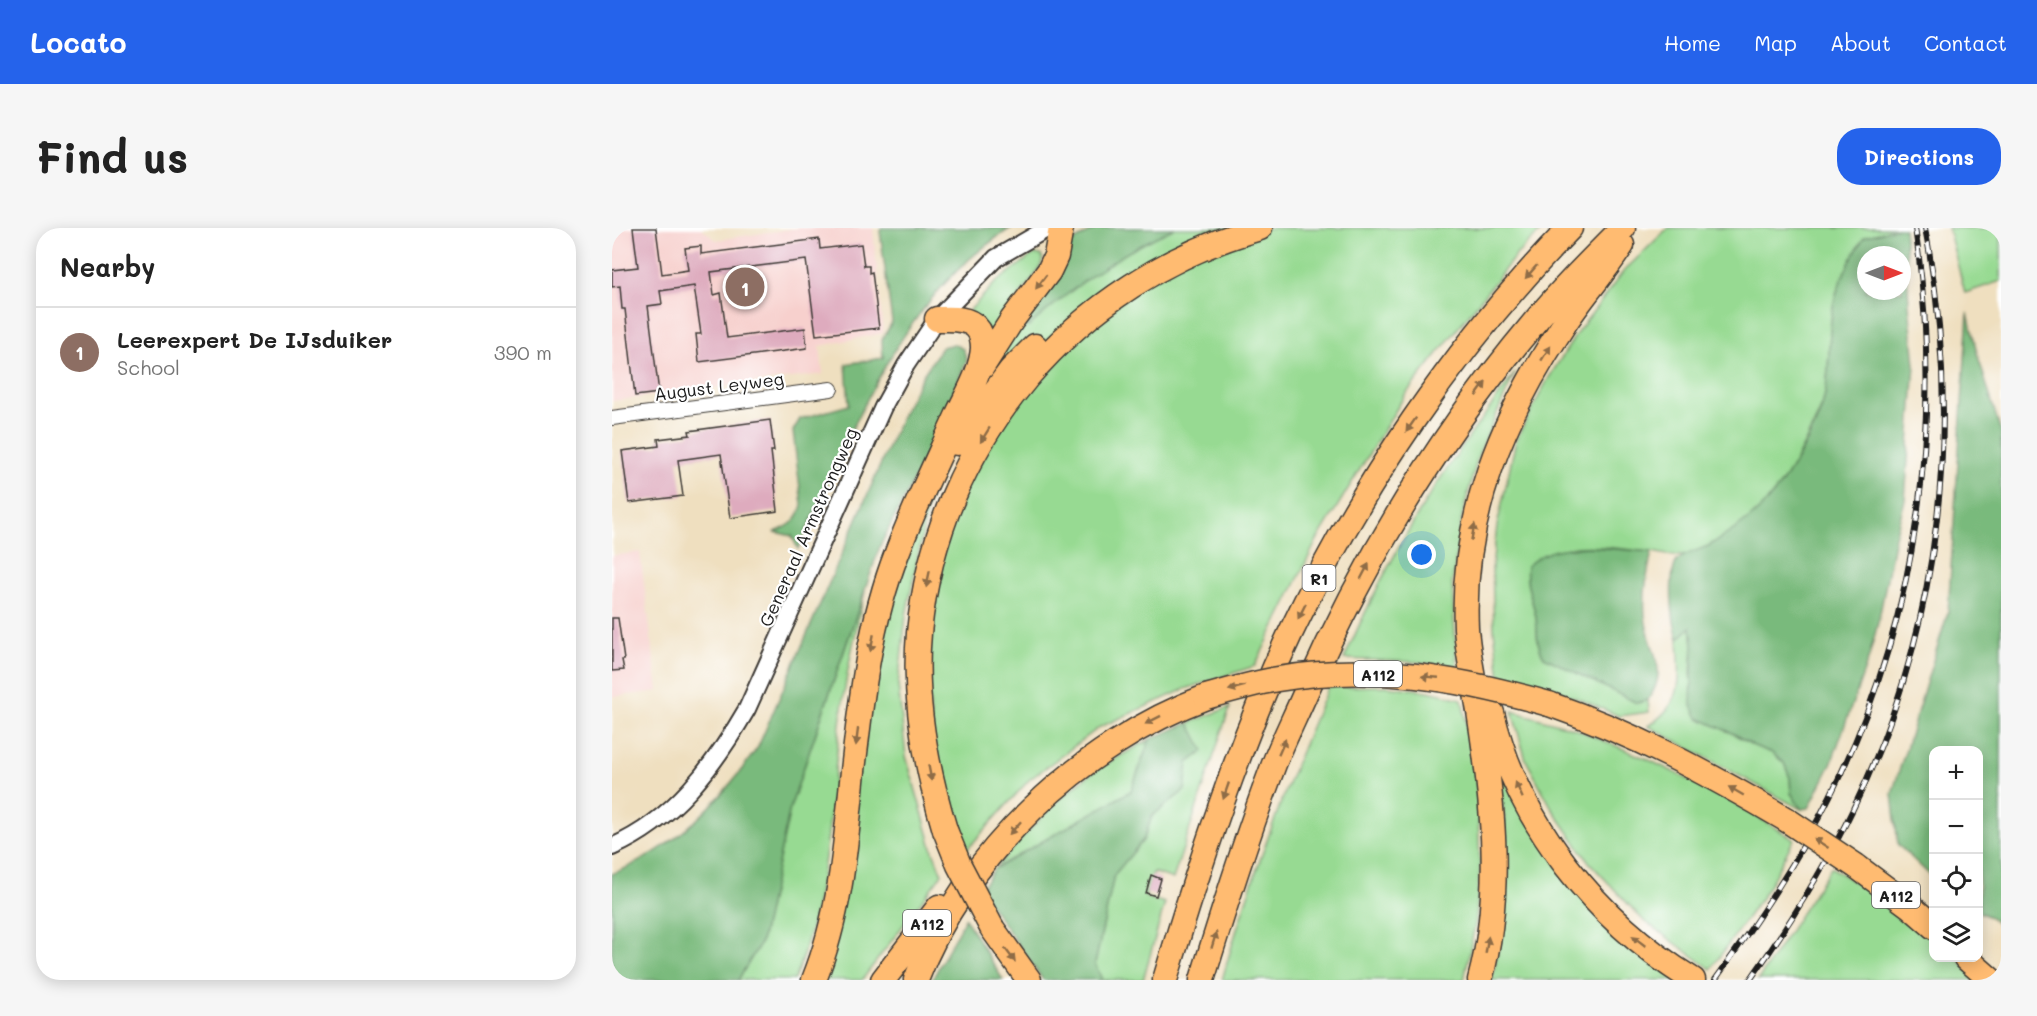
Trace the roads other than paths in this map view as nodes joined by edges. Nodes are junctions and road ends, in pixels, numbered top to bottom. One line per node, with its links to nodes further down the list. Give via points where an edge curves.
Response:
1 (1048, 228): 8 (street, Generaal Armstrongweg, via 996,258)
2 (1061, 228): 10 (highway, one-way to 10, via 1056,256 1048,271)
3 (1226, 228): 12 (highway, via 1124,273 1040,340 1011,370 951,452)
4 (1260, 228): 22 (highway, one-way to 22, bridge, via 1201,248 1130,285 1057,343 997,415 980,442 959,483 932,561 919,631 918,688 934,796 959,865 992,928)
5 (1570, 228): 23 (highway, R1, one-way to 23, via 1454,365 1411,424 1372,483 1320,576 1277,663 1230,779)
6 (1623, 228): 24 (highway, R1, one-way to 6, via 1226,901 1275,763 1334,629 1385,534 1448,435 1490,378 1534,322)
7 (1633, 228): 13 (highway, one-way to 7, via 1472,533 1486,479 1507,424 1564,324)
8 (937, 319): 10 (highway, via 969,321 982,336 983,349); 14 (street, Generaal Armstrongweg, via 883,407 747,709 723,750 671,810)
9 (831, 389): 11 (street, August Leyweg)
10 (969, 389): 12 (highway)
11 (612, 418)
12 (908, 527): 19 (highway, one-way to 19, via 873,636 840,884)
13 (1467, 590): 18 (highway, one-way to 13, via 1607,914 1576,879 1522,797 1494,721); 25 (highway, one-way to 13, via 1493,910 1494,869 1487,762 1466,629)
14 (612, 847)
15 (978, 871): 16 (highway, A112, one-way to 15, bridge, via 1856,866 1787,820 1692,766 1622,733 1549,704 1506,692 1445,679 1356,672 1276,679 1206,697 1150,721 1084,765 1024,818); 20 (highway, A112, via 938,908); 21 (highway, via 944,920)
16 (1929, 923)
17 (1971, 962): 26 (highway)
18 (1690, 978)
19 (814, 980)
20 (883, 980)
21 (916, 980)
22 (1029, 980)
23 (1165, 980)
24 (1203, 980)
25 (1480, 980)
26 (1991, 980)

